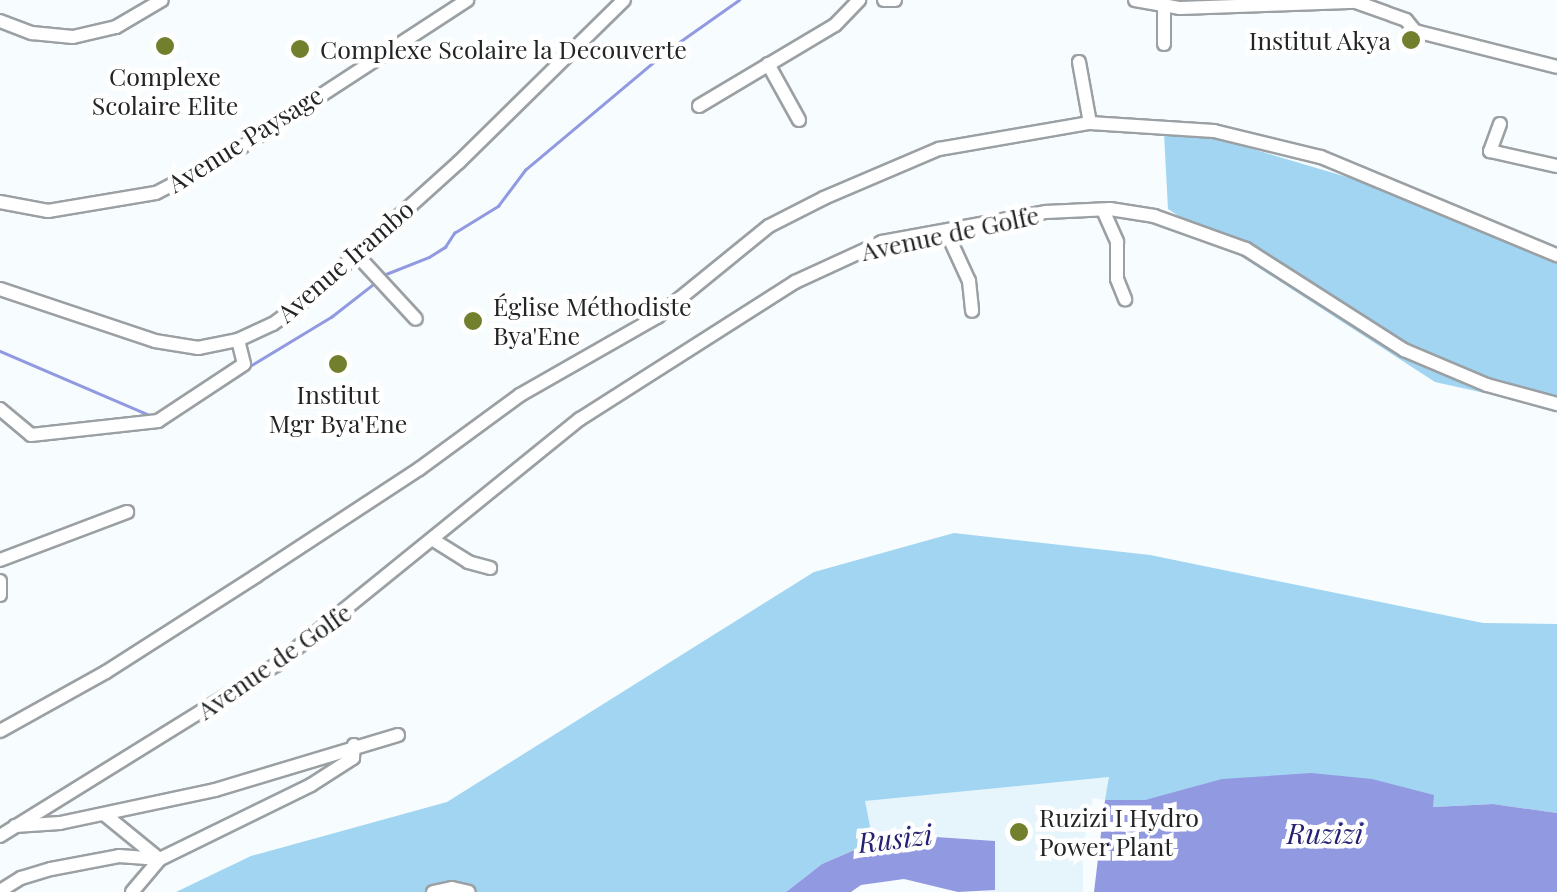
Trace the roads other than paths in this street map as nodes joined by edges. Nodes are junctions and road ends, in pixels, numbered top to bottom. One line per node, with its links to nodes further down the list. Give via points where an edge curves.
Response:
1 (162, 0): 9 (street, via 116,27 73,37)
2 (467, 0): 19 (street, Avenue Paysage, via 231,154 156,193 48,211)
3 (624, 0): 22 (street, Avenue Irambo)
4 (858, 0): 12 (street, via 835,25)
5 (884, 0): 6 (street)
6 (894, 0)
7 (1136, 0): 8 (street)
8 (1164, 6): 10 (street); 13 (street, via 1356,2 1406,20 1416,31)
9 (0, 21)
10 (1164, 44)
11 (1079, 62): 16 (street)
12 (768, 64): 14 (street); 15 (street)
13 (1557, 67)
14 (699, 106)
15 (798, 120)
16 (1090, 123): 23 (street, via 1214,131 1321,157); 37 (street, via 940,149 768,226 657,317 520,394 256,576)
17 (1500, 124): 18 (street, via 1490,151)
18 (1557, 166)
19 (0, 202)
20 (1103, 210): 21 (street, Avenue de Golfe, via 1046,212); 25 (street, via 1117,242 1117,279); 29 (street, Avenue de Golfe, via 1154,216 1226,239 1404,350 1487,385)
21 (946, 231): 26 (street, via 969,281); 32 (street, Avenue de Golfe, via 855,250 772,296 548,441)
22 (356, 254): 27 (street); 28 (street, Avenue Irambo, via 292,311)
23 (1557, 255)
24 (0, 289): 28 (street, Avenue Irambo, via 167,343 205,348)
25 (1126, 299)
26 (972, 311)
27 (416, 319)
28 (238, 340): 30 (street, via 244,364 162,419 31,436)
29 (1557, 404)
30 (0, 410)
31 (127, 512): 33 (street)
32 (435, 541): 34 (street); 41 (street, Avenue de Golfe, via 236,693)
33 (0, 560)
34 (490, 568)
35 (0, 581): 36 (street)
36 (0, 594)
37 (0, 731)
38 (398, 735): 39 (street)
39 (354, 745): 40 (street, via 215,790); 43 (street, via 352,758 310,785)
40 (104, 814): 41 (street); 43 (street)
41 (16, 826): 42 (street, Avenue de Golfe)
42 (0, 836)
43 (160, 859): 44 (street, via 119,856 51,868); 45 (street)
44 (0, 891)
45 (132, 892)
46 (432, 892): 47 (street)
47 (469, 892)

